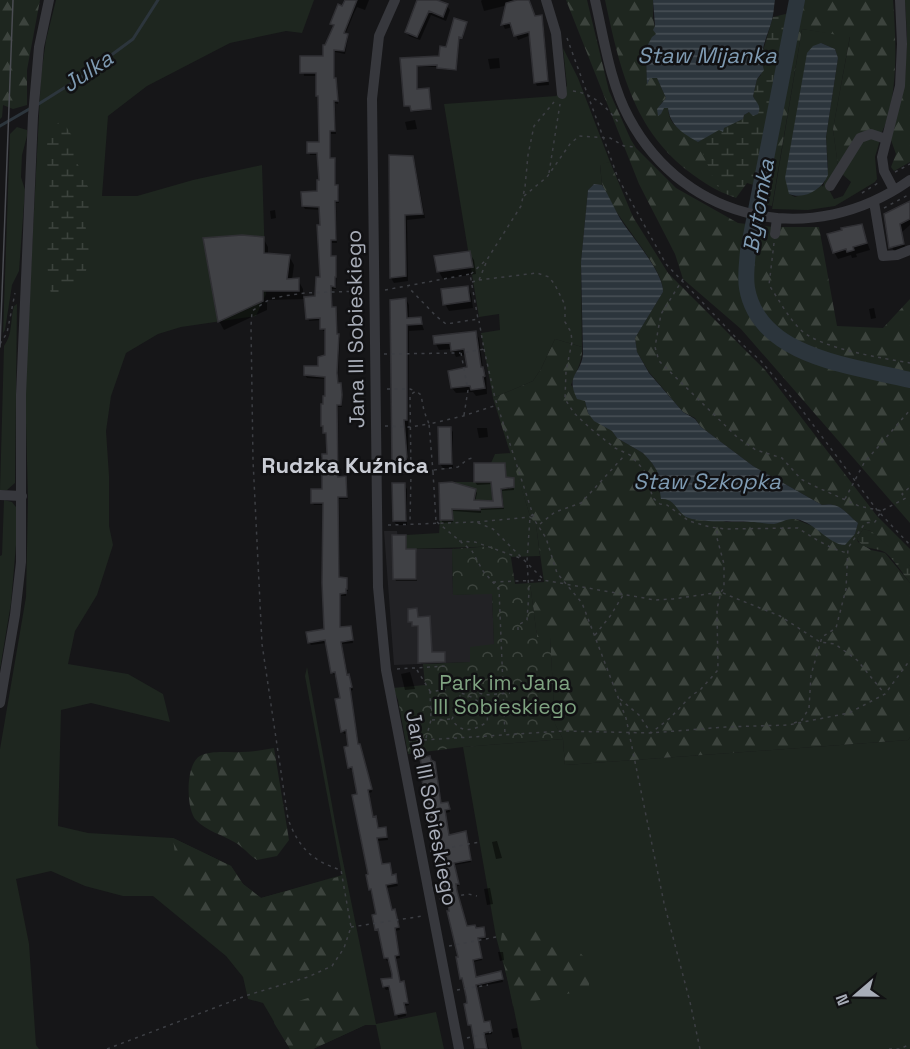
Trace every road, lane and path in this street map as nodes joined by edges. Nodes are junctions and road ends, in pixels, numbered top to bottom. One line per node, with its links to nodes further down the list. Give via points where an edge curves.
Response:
1 (394, 0): 33 (street, Jana III Sobieskiego, via 379,36 372,99)
2 (546, 0): 8 (street, via 556,33)
3 (596, 0): 23 (street, via 615,84 627,116 651,151 683,184 732,208)
4 (900, 0): 12 (street, via 900,86)
5 (48, 4): 31 (street, via 39,47 33,116)
6 (565, 31): 9 (path)
7 (584, 93): 9 (path)
8 (562, 94): 15 (path); 21 (path, via 534,126)
9 (588, 97): 10 (path, via 606,106); 11 (path)
10 (623, 128)
11 (603, 138): 13 (path); 15 (path, via 579,136); 29 (path, via 634,210 666,264)
12 (886, 139): 16 (street, via 882,166); 18 (street, via 871,134 860,138)
13 (638, 147)
14 (910, 164): 16 (path)
15 (549, 175): 21 (path)
16 (887, 177): 19 (street); 20 (path)
17 (910, 180): 19 (street)
18 (830, 186)
19 (894, 190): 22 (street)
20 (860, 195)
21 (523, 197): 26 (path)
22 (874, 202): 23 (street, via 830,216); 25 (street, via 883,256)
23 (774, 218): 24 (street)
24 (775, 234): 39 (path, via 769,285 800,329 828,344)
25 (910, 250)
26 (488, 258): 27 (path); 28 (path)
27 (470, 274): 30 (path); 32 (path)
28 (479, 280): 30 (path); 48 (path, via 537,273 549,277 565,305 565,322 571,332 565,399 591,429)
29 (682, 280): 53 (path, via 761,361); 57 (path, via 660,314 655,346 659,361 737,437 756,450 782,458 801,479)
30 (471, 282): 34 (path)
31 (25, 286): 35 (path, via 16,291 7,333); 56 (street)
32 (408, 287): 33 (path); 34 (path, via 447,324)
33 (374, 291): 38 (street, Jana III Sobieskiego); 109 (path, via 305,293 270,299 252,311 251,326 262,644 288,819 310,855 341,870)
34 (478, 319): 36 (path)
35 (0, 344)
36 (484, 349): 37 (path); 42 (path)
37 (461, 353): 38 (path); 44 (path, via 468,390)
38 (376, 354): 40 (street, Jana III Sobieskiego)
39 (910, 363)
40 (376, 389): 41 (path); 46 (street, Jana III Sobieskiego)
41 (416, 391): 45 (path, via 421,395); 47 (path, via 410,395)
42 (498, 405): 44 (path); 60 (path)
43 (910, 410): 53 (path)
44 (463, 416): 45 (path)
45 (429, 424): 47 (path); 50 (path)
46 (376, 426): 47 (path); 52 (street, Jana III Sobieskiego)
47 (410, 427): 51 (path)
48 (626, 454): 66 (path, via 581,503); 68 (path, via 644,470 653,498 660,504 689,521)
49 (473, 458): 50 (path, via 458,467)
50 (433, 471): 51 (path); 63 (path)
51 (411, 473): 52 (path); 65 (path)
52 (377, 474): 67 (street, Jana III Sobieskiego)
53 (854, 480): 57 (path); 58 (path)
54 (910, 487): 59 (path, via 902,494 906,498)
55 (0, 495): 56 (street)
56 (22, 496): 93 (street, via 20,577)
57 (844, 500): 58 (path)
58 (877, 510): 59 (path)
59 (881, 512): 70 (path); 71 (path, via 875,522 865,523 848,548)
60 (533, 514): 61 (path); 62 (path)
61 (530, 518): 62 (path); 64 (path); 72 (path)
62 (535, 521): 66 (path)
63 (437, 522): 64 (path); 65 (path); 69 (path)
64 (476, 522): 72 (path, via 493,529)
65 (410, 523): 67 (path)
66 (539, 524): 76 (path, via 557,573)
67 (378, 525): 85 (street, Jana III Sobieskiego, via 378,587)
68 (717, 527): 71 (path, via 798,528 807,536); 77 (path, via 724,564)
69 (459, 541): 72 (path, via 475,542); 75 (path, via 472,551)
70 (910, 545)
71 (849, 553): 81 (path, via 846,589 836,628)
72 (525, 560): 73 (path); 74 (path)
73 (526, 580): 74 (path); 75 (path); 79 (path, via 527,620 518,625)
74 (543, 580): 76 (path)
75 (493, 582): 89 (path, via 499,590)
76 (565, 583): 78 (path); 80 (path, via 582,603)
77 (721, 592): 78 (path, via 655,600); 81 (path, via 780,616); 98 (path, via 717,609 718,670)
78 (624, 594): 80 (path)
79 (518, 630)
80 (594, 636): 92 (path)
81 (820, 642): 91 (path, via 835,644 857,660); 96 (path, via 811,675 809,708 802,720)
82 (910, 660): 91 (path)
83 (447, 666): 84 (path)
84 (417, 668): 85 (path); 87 (path)
85 (386, 670): 101 (street, Jana III Sobieskiego)
86 (461, 687): 87 (path); 88 (path); 89 (path, via 485,695)
87 (430, 692): 95 (path)
88 (461, 693): 94 (path); 94 (path, via 480,703 487,712 487,722 462,730)
89 (502, 693): 90 (path); 99 (path)
90 (510, 693)
91 (885, 694): 96 (path, via 849,713)
92 (619, 698): 97 (path); 98 (path, via 639,715)
93 (0, 703)
94 (452, 718): 95 (path)
95 (431, 720): 100 (path)
96 (788, 725): 98 (path)
97 (628, 732): 98 (path); 99 (path); 118 (path)
98 (651, 733)
99 (505, 735): 100 (path)
100 (425, 740): 101 (path)
101 (399, 741): 103 (street, Jana III Sobieskiego)
102 (442, 800): 103 (path)
103 (411, 806): 105 (street, Jana III Sobieskiego)
104 (480, 842): 105 (path)
105 (420, 853): 107 (street, Jana III Sobieskiego)
106 (477, 896): 107 (path)
107 (430, 900): 108 (street, Jana III Sobieskiego)
108 (432, 914): 109 (path); 111 (street, Jana III Sobieskiego)
109 (351, 927): 117 (path, via 332,966)
110 (496, 937): 111 (path)
111 (439, 948): 113 (street, Jana III Sobieskiego)
112 (488, 985): 113 (path)
113 (448, 992): 115 (street, Jana III Sobieskiego)
114 (491, 1032): 115 (path)
115 (458, 1044)
116 (910, 1044): 119 (path)
117 (107, 1049)
118 (700, 1049)
119 (889, 1049)

